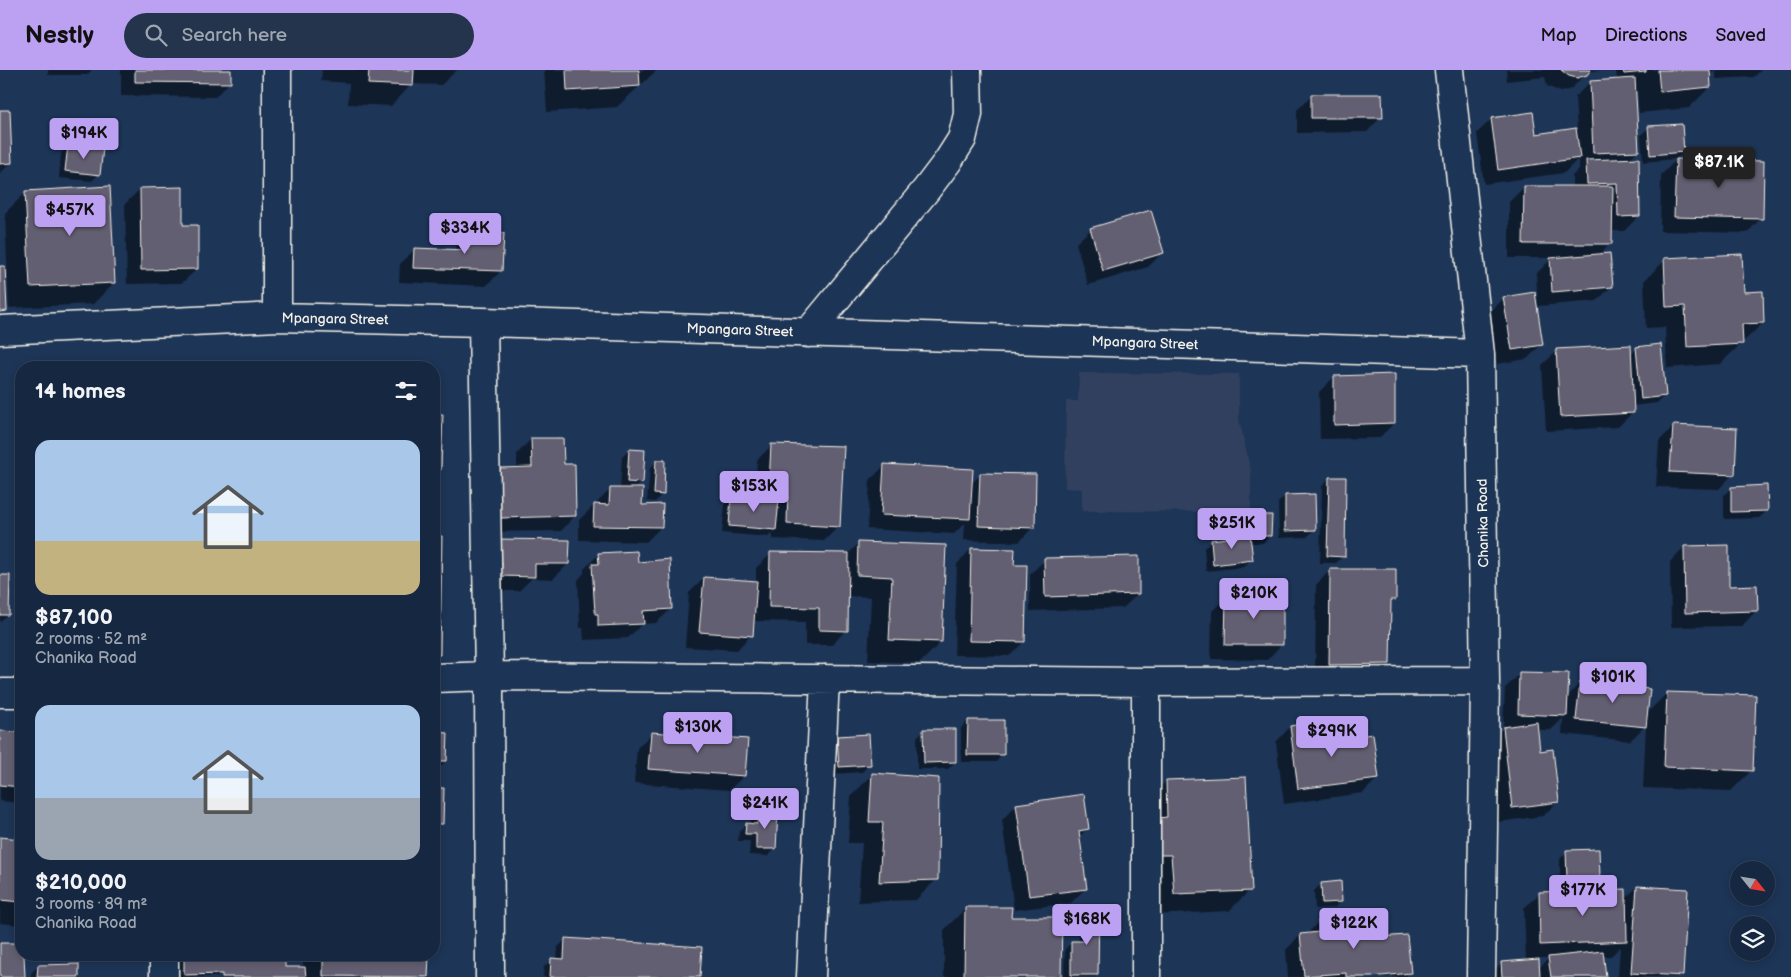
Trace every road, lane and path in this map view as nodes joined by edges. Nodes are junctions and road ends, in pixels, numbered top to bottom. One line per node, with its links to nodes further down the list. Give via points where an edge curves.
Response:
1 (276, 70): 4 (street)
2 (967, 70): 7 (street, via 968,114 962,139 926,190)
3 (1449, 70): 8 (street, Chanika Road)
4 (277, 317): 5 (street, Mpangara Street); 6 (street, Mpangara Street)
5 (483, 322): 7 (street, Mpangara Street); 9 (street)
6 (0, 330)
7 (808, 333): 8 (street, Mpangara Street)
8 (1480, 354): 12 (street, Chanika Road)
9 (489, 676): 10 (street); 11 (street); 18 (street)
10 (440, 678)
11 (825, 679): 13 (street); 19 (street)
12 (1485, 680): 13 (street); 21 (street, Chanika Road)
13 (1146, 682): 20 (street)
14 (0, 693): 15 (street)
15 (15, 693)
16 (164, 961): 17 (street)
17 (164, 977)
18 (490, 977)
19 (811, 977)
20 (1146, 977)
21 (1481, 977)

